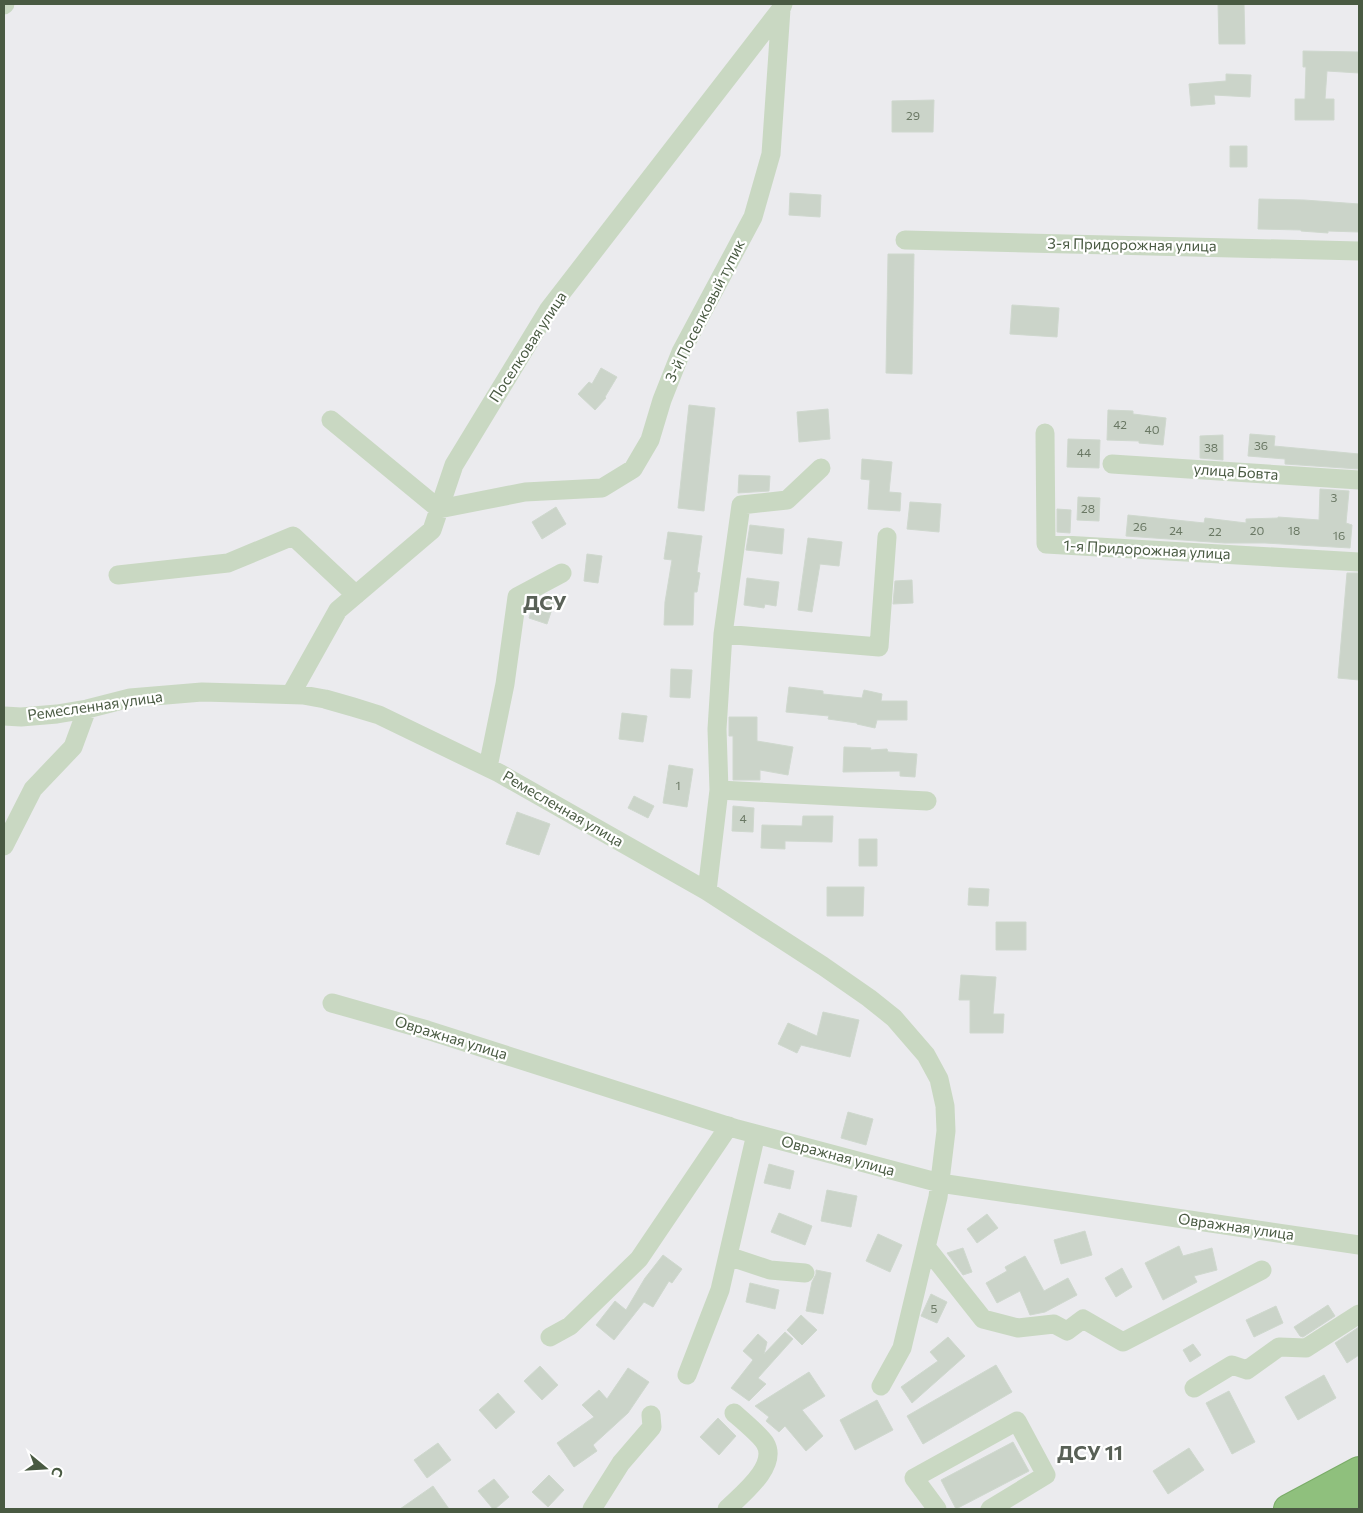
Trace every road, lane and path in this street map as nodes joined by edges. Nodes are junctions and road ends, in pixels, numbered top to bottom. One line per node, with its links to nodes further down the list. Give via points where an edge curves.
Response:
1 (782, 6): 9 (street, Поселковая улица, via 550,309 454,465); 9 (street, 3-й Поселковый тупик, via 771,154 753,217 681,352 650,440 633,469 602,488 525,492)
2 (905, 240): 3 (street, 3-я Придорожная улица)
3 (1359, 251)
4 (331, 420): 9 (street)
5 (1045, 433): 11 (street, 1-я Придорожная улица, via 1046,544)
6 (1112, 464): 8 (street, улица Бовта)
7 (821, 468): 15 (street, via 787,500 741,505)
8 (1359, 480)
9 (439, 509): 14 (street, Поселковая улица, via 432,530)
10 (887, 537): 15 (street, via 879,647)
11 (1359, 562)
12 (562, 573): 19 (street, via 517,597 505,684)
13 (118, 575): 14 (street, via 228,563 294,536)
14 (356, 595): 16 (street, Поселковая улица, via 338,610)
15 (723, 634): 20 (street, via 717,729)
16 (291, 694): 17 (street, Ремесленная улица, via 202,692 130,698); 19 (street, Ремесленная улица, via 325,699 379,715)
17 (87, 709): 18 (street, Ремесленная улица, via 58,714); 22 (street, via 73,747 33,789)
18 (4, 716)
19 (488, 767): 23 (street, Ремесленная улица)
20 (719, 790): 21 (street); 23 (street)
21 (926, 801)
22 (4, 846)
23 (707, 891): 27 (street, Ремесленная улица, via 869,998 910,1034 938,1079 945,1106 946,1131)
24 (332, 1003): 25 (street, Овражная улица)
25 (729, 1126): 26 (street, Овражная улица); 34 (street, via 639,1259 570,1326)
26 (756, 1134): 27 (street, Овражная улица); 30 (street)
27 (939, 1190): 28 (street, Овражная улица); 29 (street, Ремесленная улица)
28 (1359, 1245)
29 (926, 1247): 31 (street, via 982,1319 1018,1328 1054,1324 1066,1331 1083,1319 1123,1342); 36 (street, Ремесленная улица, via 902,1348)
30 (728, 1256): 32 (street, via 770,1270); 35 (street, via 720,1290)
31 (1262, 1270)
32 (805, 1273)
33 (1359, 1314): 37 (street, via 1306,1348 1279,1347 1247,1370 1232,1365)
34 (550, 1337)
35 (686, 1375)
36 (881, 1386)
37 (1194, 1388)
38 (734, 1413): 43 (street, via 766,1443 768,1460 761,1475)
39 (651, 1415): 42 (street, via 652,1427 621,1462)
40 (1359, 1471): 46 (highway)
41 (1359, 1496): 47 (highway)
42 (592, 1509)
43 (727, 1509)
44 (937, 1509): 45 (street, via 914,1478 1017,1421 1046,1475)
45 (990, 1509)
46 (1288, 1509)
47 (1334, 1509)

